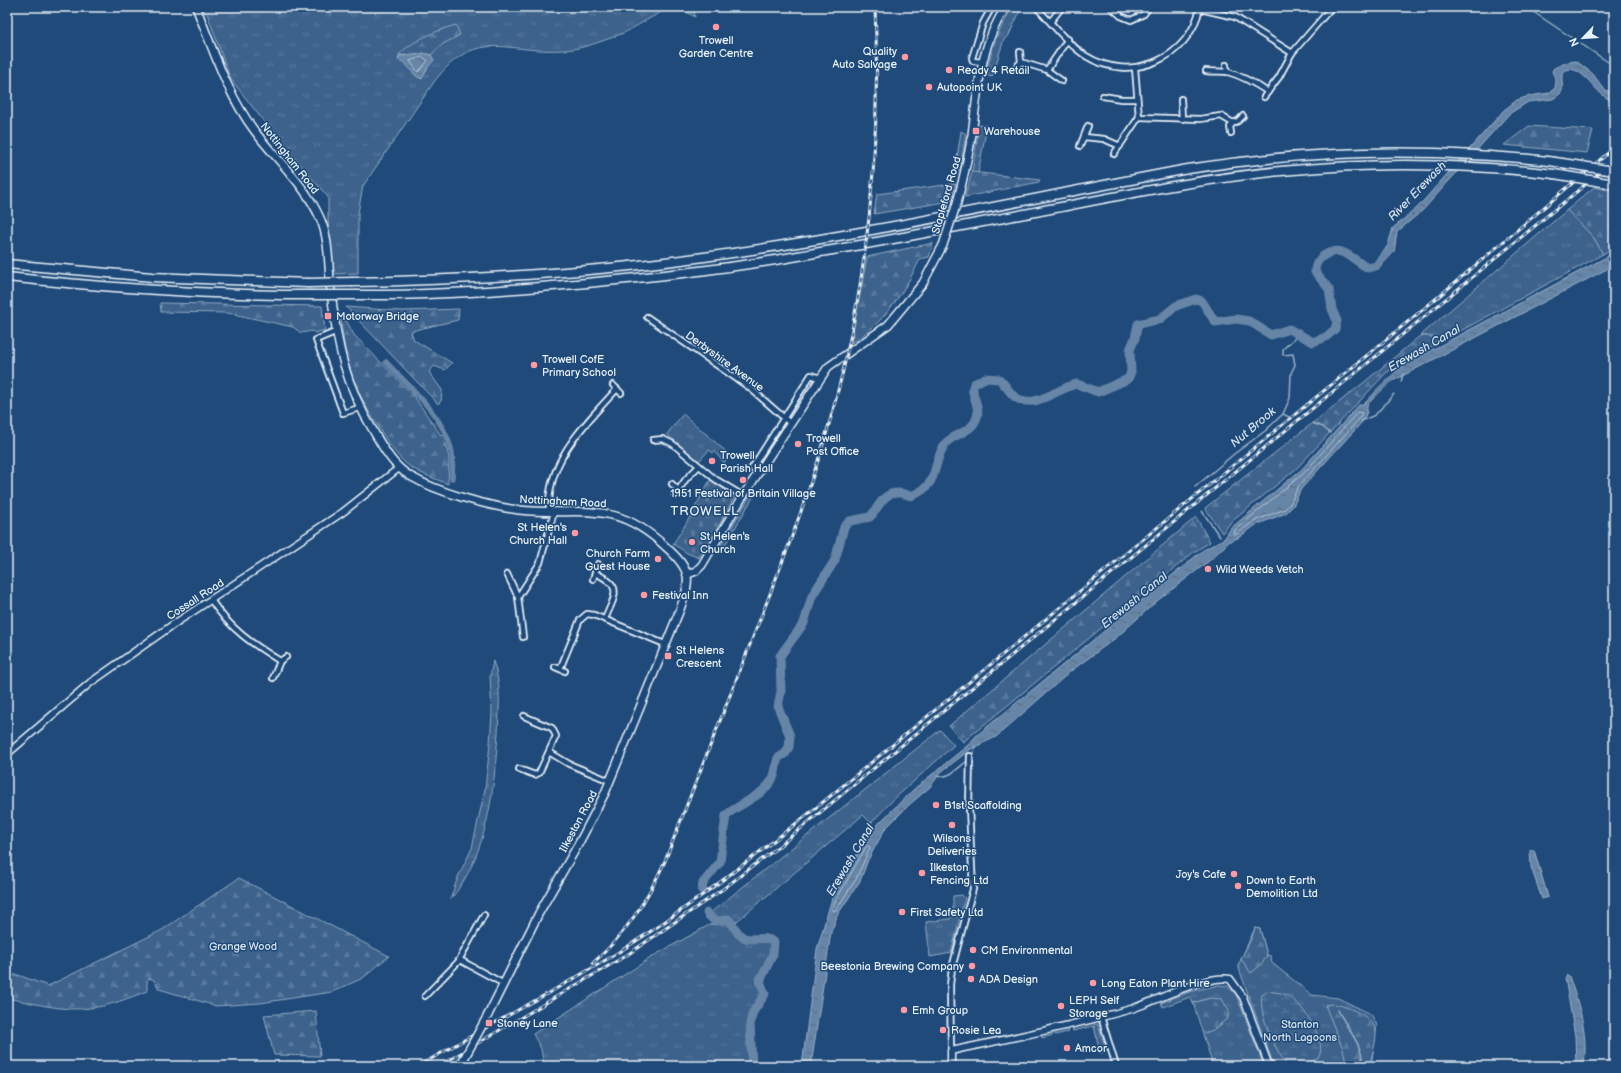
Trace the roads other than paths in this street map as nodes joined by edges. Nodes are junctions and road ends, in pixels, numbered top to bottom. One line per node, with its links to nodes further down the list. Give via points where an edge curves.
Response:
1 (196, 7): 43 (main road, Nottingham Road, via 224,82 253,130 297,183 319,217 326,240)
2 (992, 7): 14 (street, via 981,28 972,58 973,61)
3 (1006, 7): 14 (main road, Stapleford Road, via 990,39)
4 (1036, 7): 10 (street)
5 (1062, 7): 10 (street)
6 (1111, 7): 7 (street, via 1121,16 1131,20 1144,14)
7 (1149, 7)
8 (1332, 7): 13 (street)
9 (1200, 8): 13 (street, via 1235,17); 18 (street, via 1192,29 1179,47 1169,56)
10 (1051, 21): 11 (street)
11 (1068, 39): 18 (street, via 1085,55 1099,63); 19 (street)
12 (1020, 52): 15 (street)
13 (1292, 53): 23 (street)
14 (983, 62): 44 (main road, Stapleford Road, bridge, via 968,154 957,203 943,245 923,283 888,325 866,342 835,360)
15 (1021, 62): 17 (street); 19 (street)
16 (1226, 65): 21 (street)
17 (1017, 66)
18 (1135, 68): 26 (street)
19 (1046, 70): 22 (street)
20 (1206, 71): 21 (street)
21 (1227, 72): 23 (street, via 1249,80)
22 (1062, 81)
23 (1268, 92): 25 (street)
24 (1103, 96): 26 (street)
25 (1264, 97)
26 (1137, 99): 29 (street)
27 (1181, 99): 30 (street)
28 (1243, 116): 31 (street)
29 (1139, 117): 30 (street); 36 (street)
30 (1182, 119): 31 (street, via 1221,116)
31 (1233, 123): 33 (street, via 1230,127)
32 (1088, 126): 34 (street)
33 (1231, 132)
34 (1084, 137): 35 (street); 36 (street, via 1104,139)
35 (1080, 146)
36 (1120, 146): 37 (street)
37 (1114, 154)
38 (1614, 171): 40 (highway, bridge, via 1562,163 1428,152 1345,152 1229,163 826,238 649,264 519,276 308,283 152,277)
39 (1614, 184): 41 (highway, bridge, via 1495,168 1426,165 1329,167 1228,177 801,256 711,270 527,289 310,296 151,290 73,285)
40 (7, 264)
41 (7, 277)
42 (646, 317): 47 (street, Derbyshire Avenue, via 750,388)
43 (335, 332): 46 (main road, Nottingham Road, via 339,353); 46 (street, via 316,340 343,413)
44 (820, 378): 47 (street, Stapleford Road, via 811,375); 48 (main road, Stapleford Road)
45 (621, 393): 57 (street, via 615,387 571,441 551,485 549,496)
46 (359, 408): 51 (main road, Nottingham Road)
47 (784, 418): 48 (street, Derbyshire Avenue); 52 (street, Stapleford Road, via 752,468)
48 (790, 423): 52 (main road, Stapleford Road)
49 (653, 440): 50 (street, via 663,439 673,444)
50 (699, 466): 54 (street); 56 (street)
51 (399, 468): 57 (main road, Nottingham Road, via 410,476 458,495 517,510); 64 (street, Cossall Road, via 365,496)
52 (758, 474): 56 (main road, Stapleford Road)
53 (672, 484): 54 (street)
54 (678, 490): 55 (street)
55 (675, 495)
56 (743, 496): 61 (main road, Stapleford Road, via 702,565)
57 (552, 512): 61 (main road, Nottingham Road, via 606,513 631,520 648,530 680,561); 63 (street, via 540,563)
58 (598, 564): 59 (street)
59 (595, 573): 62 (street); 65 (street, via 608,579 615,589)
60 (507, 574): 63 (street)
61 (688, 574): 67 (main road, Ilkeston Road, via 685,598)
62 (593, 579)
63 (518, 597): 66 (street)
64 (211, 600): 69 (street, via 229,625 241,636); 74 (street, Cossall Road, via 90,683)
65 (605, 619): 67 (street); 70 (street, via 592,614 583,617 562,670)
66 (523, 637)
67 (667, 644): 77 (main road, Ilkeston Road)
68 (286, 657): 69 (street)
69 (280, 661): 71 (street)
70 (555, 667)
71 (273, 678)
72 (527, 716): 73 (street, via 555,730 556,738)
73 (549, 752): 76 (street, via 538,774); 77 (street, via 569,764)
74 (7, 754)
75 (970, 756): 83 (street, via 969,808 973,889 952,968)
76 (521, 772)
77 (610, 781): 80 (main road, Ilkeston Road)
78 (484, 915): 79 (street)
79 (460, 960): 80 (street); 81 (street)
80 (504, 984): 84 (main road, Ilkeston Road, bridge)
81 (425, 996)
82 (1102, 1017): 83 (street); 86 (street); 87 (street, via 1210,980 1230,979 1243,997)
83 (951, 1051): 85 (street)
84 (460, 1066)
85 (951, 1066)
86 (1116, 1066)
87 (1269, 1066)

